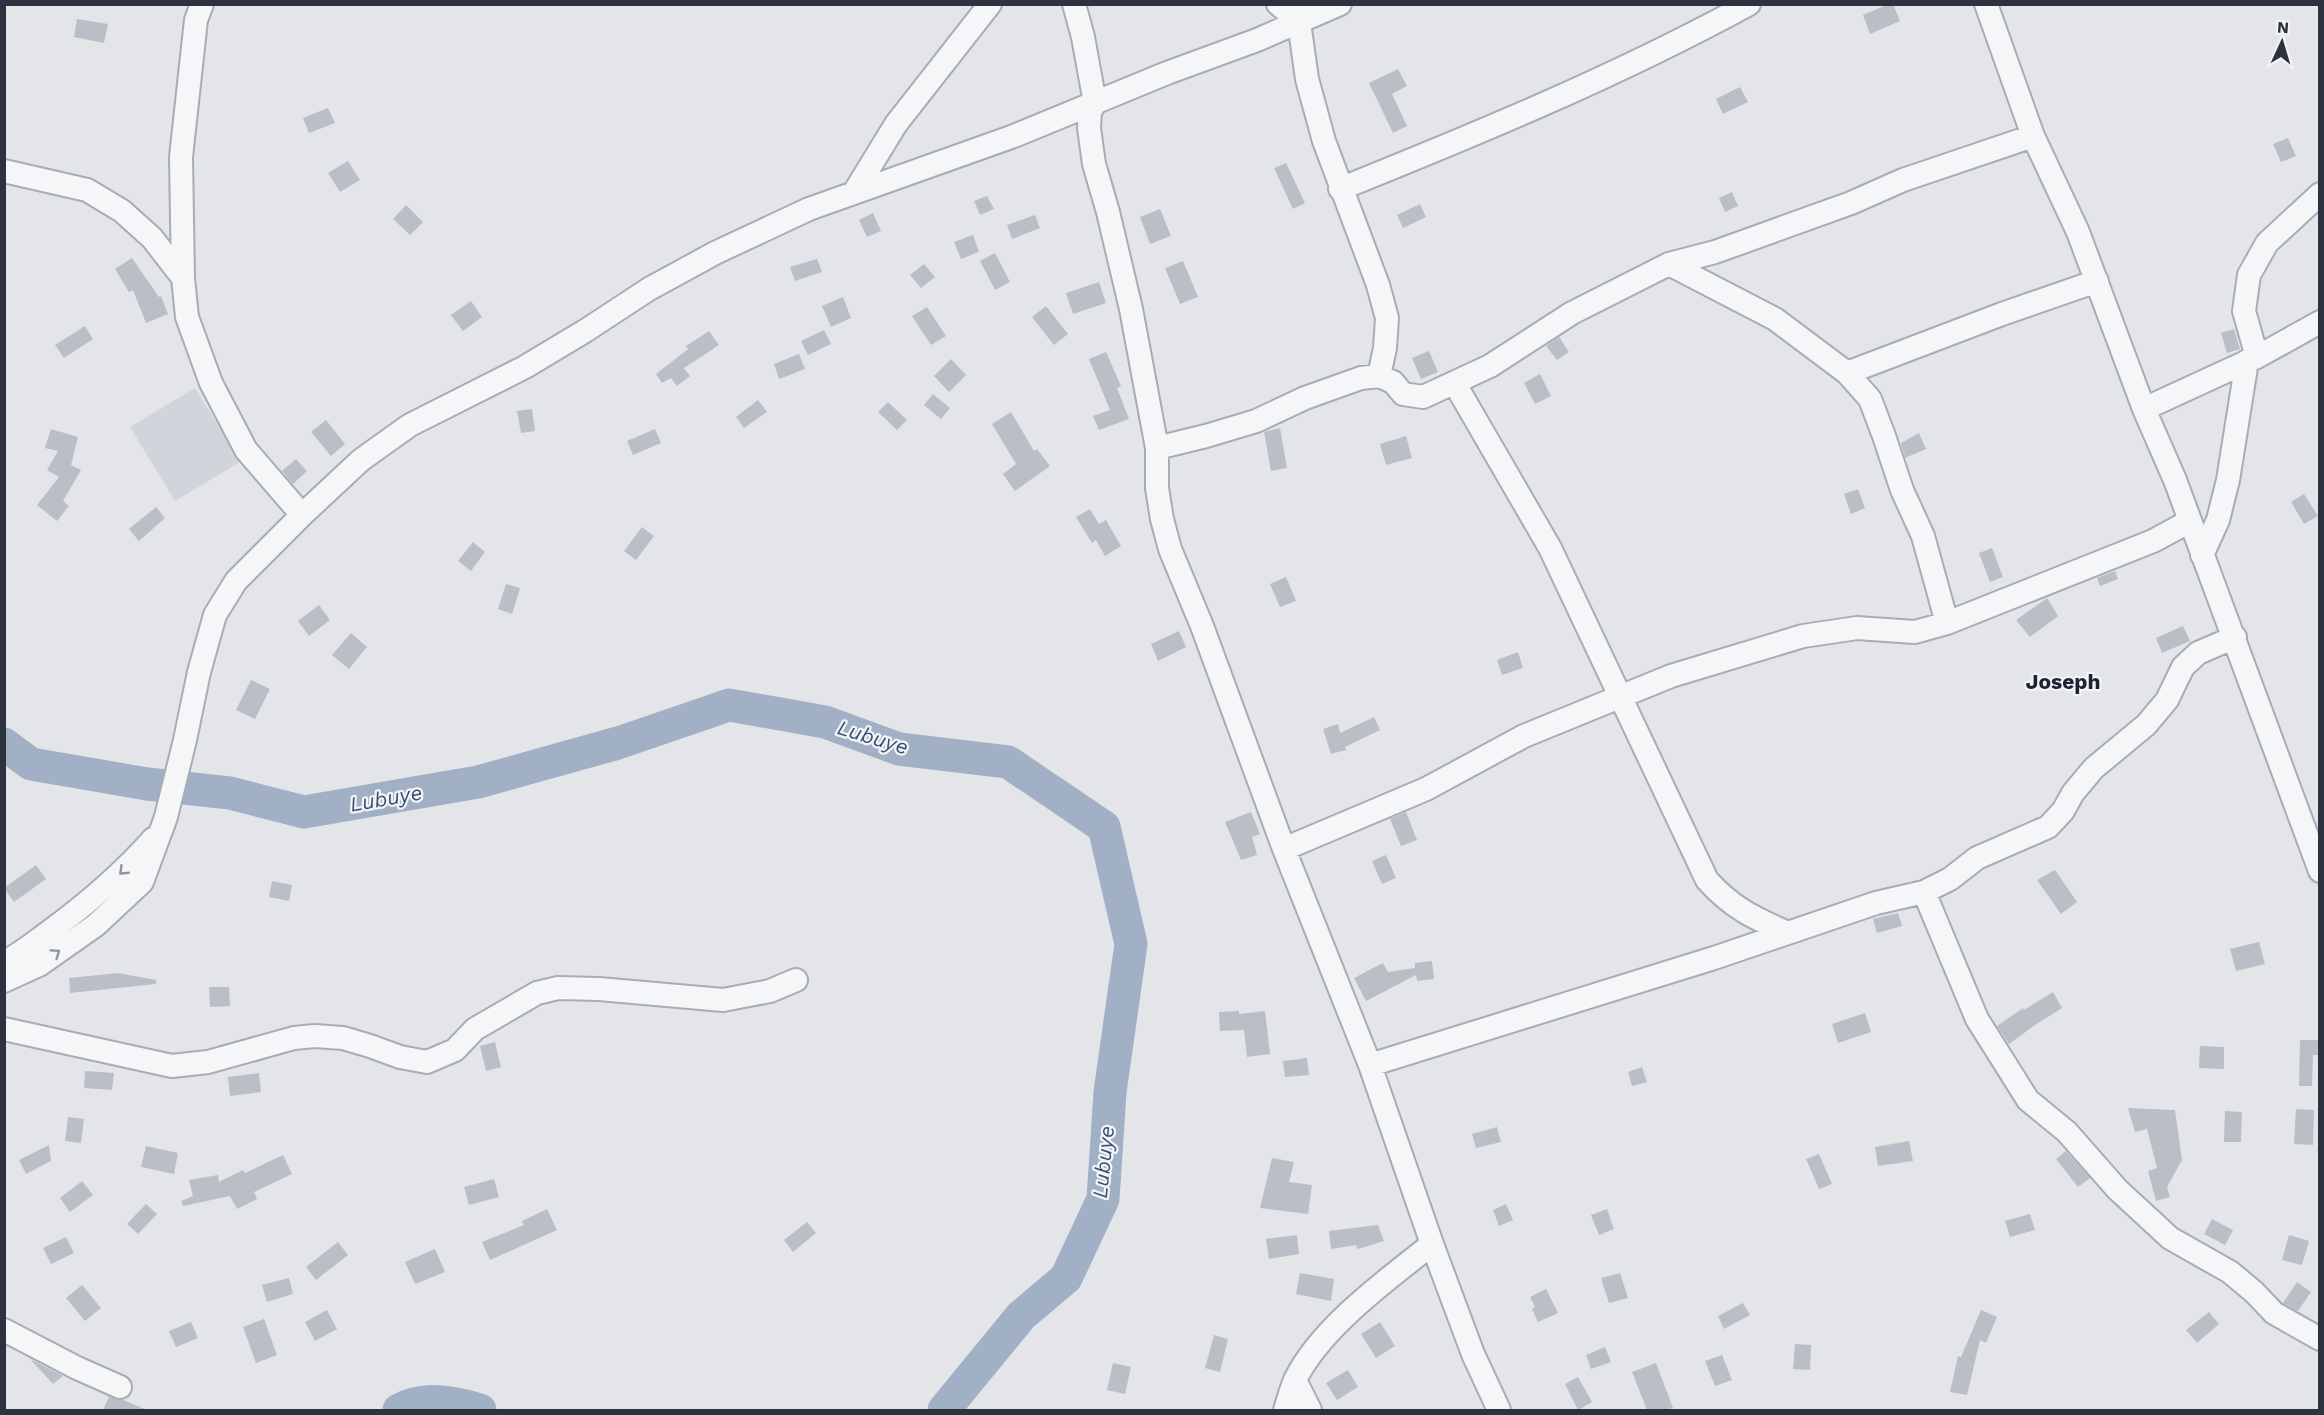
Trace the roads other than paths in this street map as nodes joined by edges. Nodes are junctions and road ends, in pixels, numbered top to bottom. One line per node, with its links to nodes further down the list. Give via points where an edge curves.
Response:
1 (202, 4): 16 (street, via 196,20 181,157)
2 (990, 4): 13 (street, via 896,124)
3 (1074, 4): 9 (street)
4 (1278, 4): 8 (street)
5 (1340, 4): 8 (street)
6 (1749, 4): 12 (street, via 1679,42 1507,121)
7 (1986, 4): 10 (street)
8 (1304, 13): 9 (street); 12 (street, via 1307,79)
9 (1095, 103): 13 (street, via 1014,136); 24 (street, via 1089,128 1094,164 1131,309)
10 (2033, 136): 15 (street, via 1903,180 1715,252); 17 (street)
11 (4, 171): 16 (street, via 87,190 152,238)
12 (1341, 189): 21 (street, via 1387,318)
13 (855, 191): 25 (street, via 715,253 649,289 525,367 410,425 362,460)
14 (2319, 194): 19 (street, via 2267,243 2249,275 2244,311)
15 (1669, 264): 20 (street, via 1775,319); 22 (street, via 1572,313)
16 (183, 278): 25 (street, via 188,318 211,382 246,450)
17 (2097, 281): 20 (street); 23 (street)
18 (2319, 322): 19 (street)
19 (2252, 359): 23 (street); 27 (street, via 2218,520)
20 (1847, 373): 28 (street, via 1870,399 1923,536)
21 (1378, 376): 22 (street, via 1393,382 1403,394 1423,397); 24 (street, via 1305,398 1256,421)
22 (1455, 384): 30 (street, via 1550,548)
23 (2144, 409): 26 (street)
24 (1157, 448): 32 (street, via 1157,488 1170,549)
25 (302, 515): 31 (street, via 236,581 215,615)
26 (2190, 521): 27 (street); 28 (street, via 2153,541)
27 (2202, 555): 29 (street)
28 (1947, 623): 30 (street, via 1915,632 1857,628 1803,636 1671,676)
29 (2235, 637): 33 (street); 34 (street, via 2198,653 2183,667 2167,700 2153,717 2094,768 2048,827 1977,858 1950,879)
30 (1622, 696): 32 (street, via 1524,736 1426,789); 35 (street, via 1707,880 1725,899)
31 (164, 823): 36 (street, one-way to 36, via 127,868 87,904); 38 (street, one-way to 31, via 39,965 96,925 142,882)
32 (1284, 849): 40 (street)
33 (2319, 871)
34 (1924, 892): 35 (street, via 1876,903); 43 (street, via 1977,1019 2028,1100 2067,1132 2116,1189 2170,1238 2230,1272 2274,1313)
35 (1788, 933): 40 (street)
36 (4, 962)
37 (796, 980): 39 (street, via 770,991 723,1000 558,988 537,993 475,1029 455,1050 427,1062 400,1058 343,1038 315,1036 294,1038 208,1062 172,1066)
38 (4, 981)
39 (4, 1029)
40 (1370, 1065): 41 (street)
41 (1432, 1244): 44 (street, via 1335,1327); 48 (street)
42 (4, 1330): 45 (street)
43 (2319, 1339)
44 (1295, 1380): 46 (street); 47 (street)
45 (120, 1387)
46 (1285, 1410)
47 (1310, 1410)
48 (1499, 1410)

